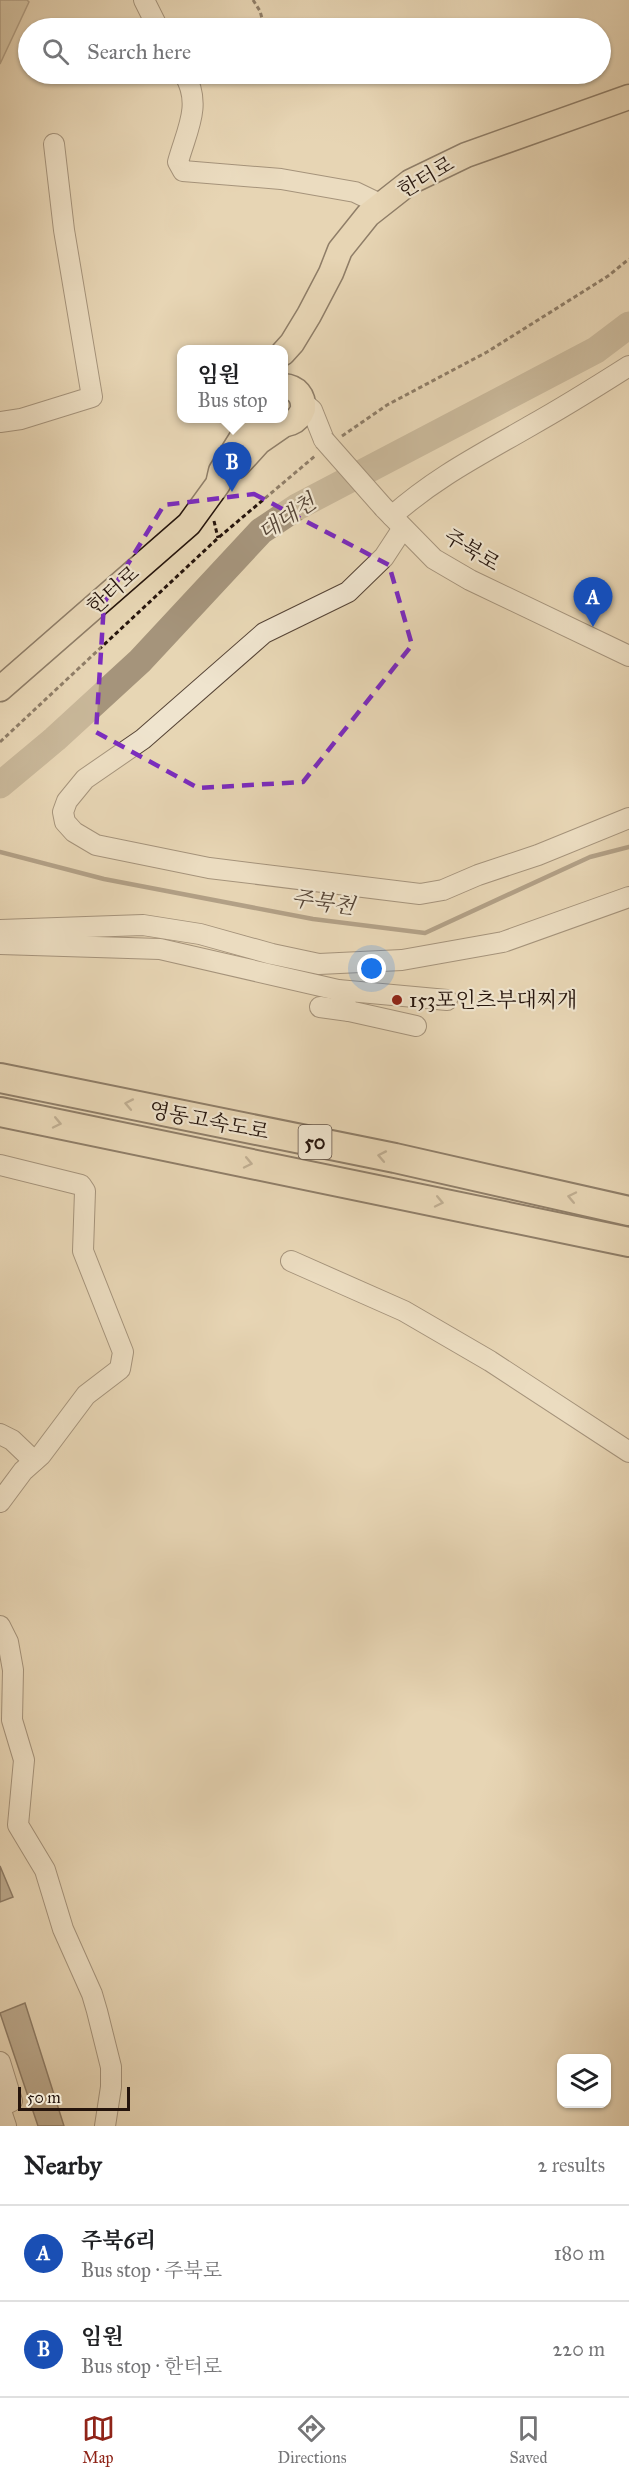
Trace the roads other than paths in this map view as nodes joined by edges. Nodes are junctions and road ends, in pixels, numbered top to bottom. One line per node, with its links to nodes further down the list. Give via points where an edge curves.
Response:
1 (144, 0): 2 (street)
2 (153, 18)
3 (191, 84): 6 (street, via 193,115 178,162 183,171 281,179 355,192)
4 (629, 97): 6 (main road, 한터로, via 466,155 410,182)
5 (54, 144): 10 (street, via 92,397)
6 (382, 205): 7 (main road, 한터로, via 368,215 340,250)
7 (288, 348): 9 (main road, 한터로)
8 (629, 366): 14 (street, via 459,465 419,492)
9 (289, 408): 14 (street, 주북로, bridge)
10 (0, 422)
11 (251, 423): 13 (main road, 한터로, via 221,471)
12 (276, 423): 13 (main road, 한터로, via 228,478)
13 (218, 484): 16 (main road, 한터로, via 189,524)
14 (393, 517): 15 (street, 주북로, via 434,559); 17 (street, via 384,557 348,592 264,633 143,739 85,780 67,801 65,822 96,845 150,857 420,894 443,890)
15 (629, 656)
16 (0, 689)
17 (629, 818)
18 (629, 897): 19 (street, via 503,942 402,960 319,964 200,934 143,925)
19 (0, 930)
20 (0, 944): 21 (street, via 159,949)
21 (338, 990): 22 (street); 24 (street)
22 (447, 1000)
23 (320, 1008): 24 (street)
24 (349, 1011): 25 (street)
25 (416, 1026)
26 (0, 1078): 29 (highway, 영동고속도로 / 50, one-way to 26, via 395,1158)
27 (0, 1112): 30 (highway, 영동고속도로 / 50, one-way to 30)
28 (0, 1165): 34 (street, via 71,1181 85,1191 83,1251 123,1352 120,1369 86,1395)
29 (629, 1211)
30 (629, 1242)
31 (291, 1261): 33 (street, via 404,1311 490,1361)
32 (0, 1434): 34 (street)
33 (629, 1452)
34 (34, 1461): 35 (street)
35 (0, 1502)
36 (0, 1626): 40 (street, via 8,1642 13,1670 12,1720 24,1760 18,1825 45,1870 63,1929 94,2002 111,2067)
37 (0, 2062): 38 (street, via 12,2101)
38 (0, 2108): 39 (street)
39 (6, 2126)
40 (105, 2126)

